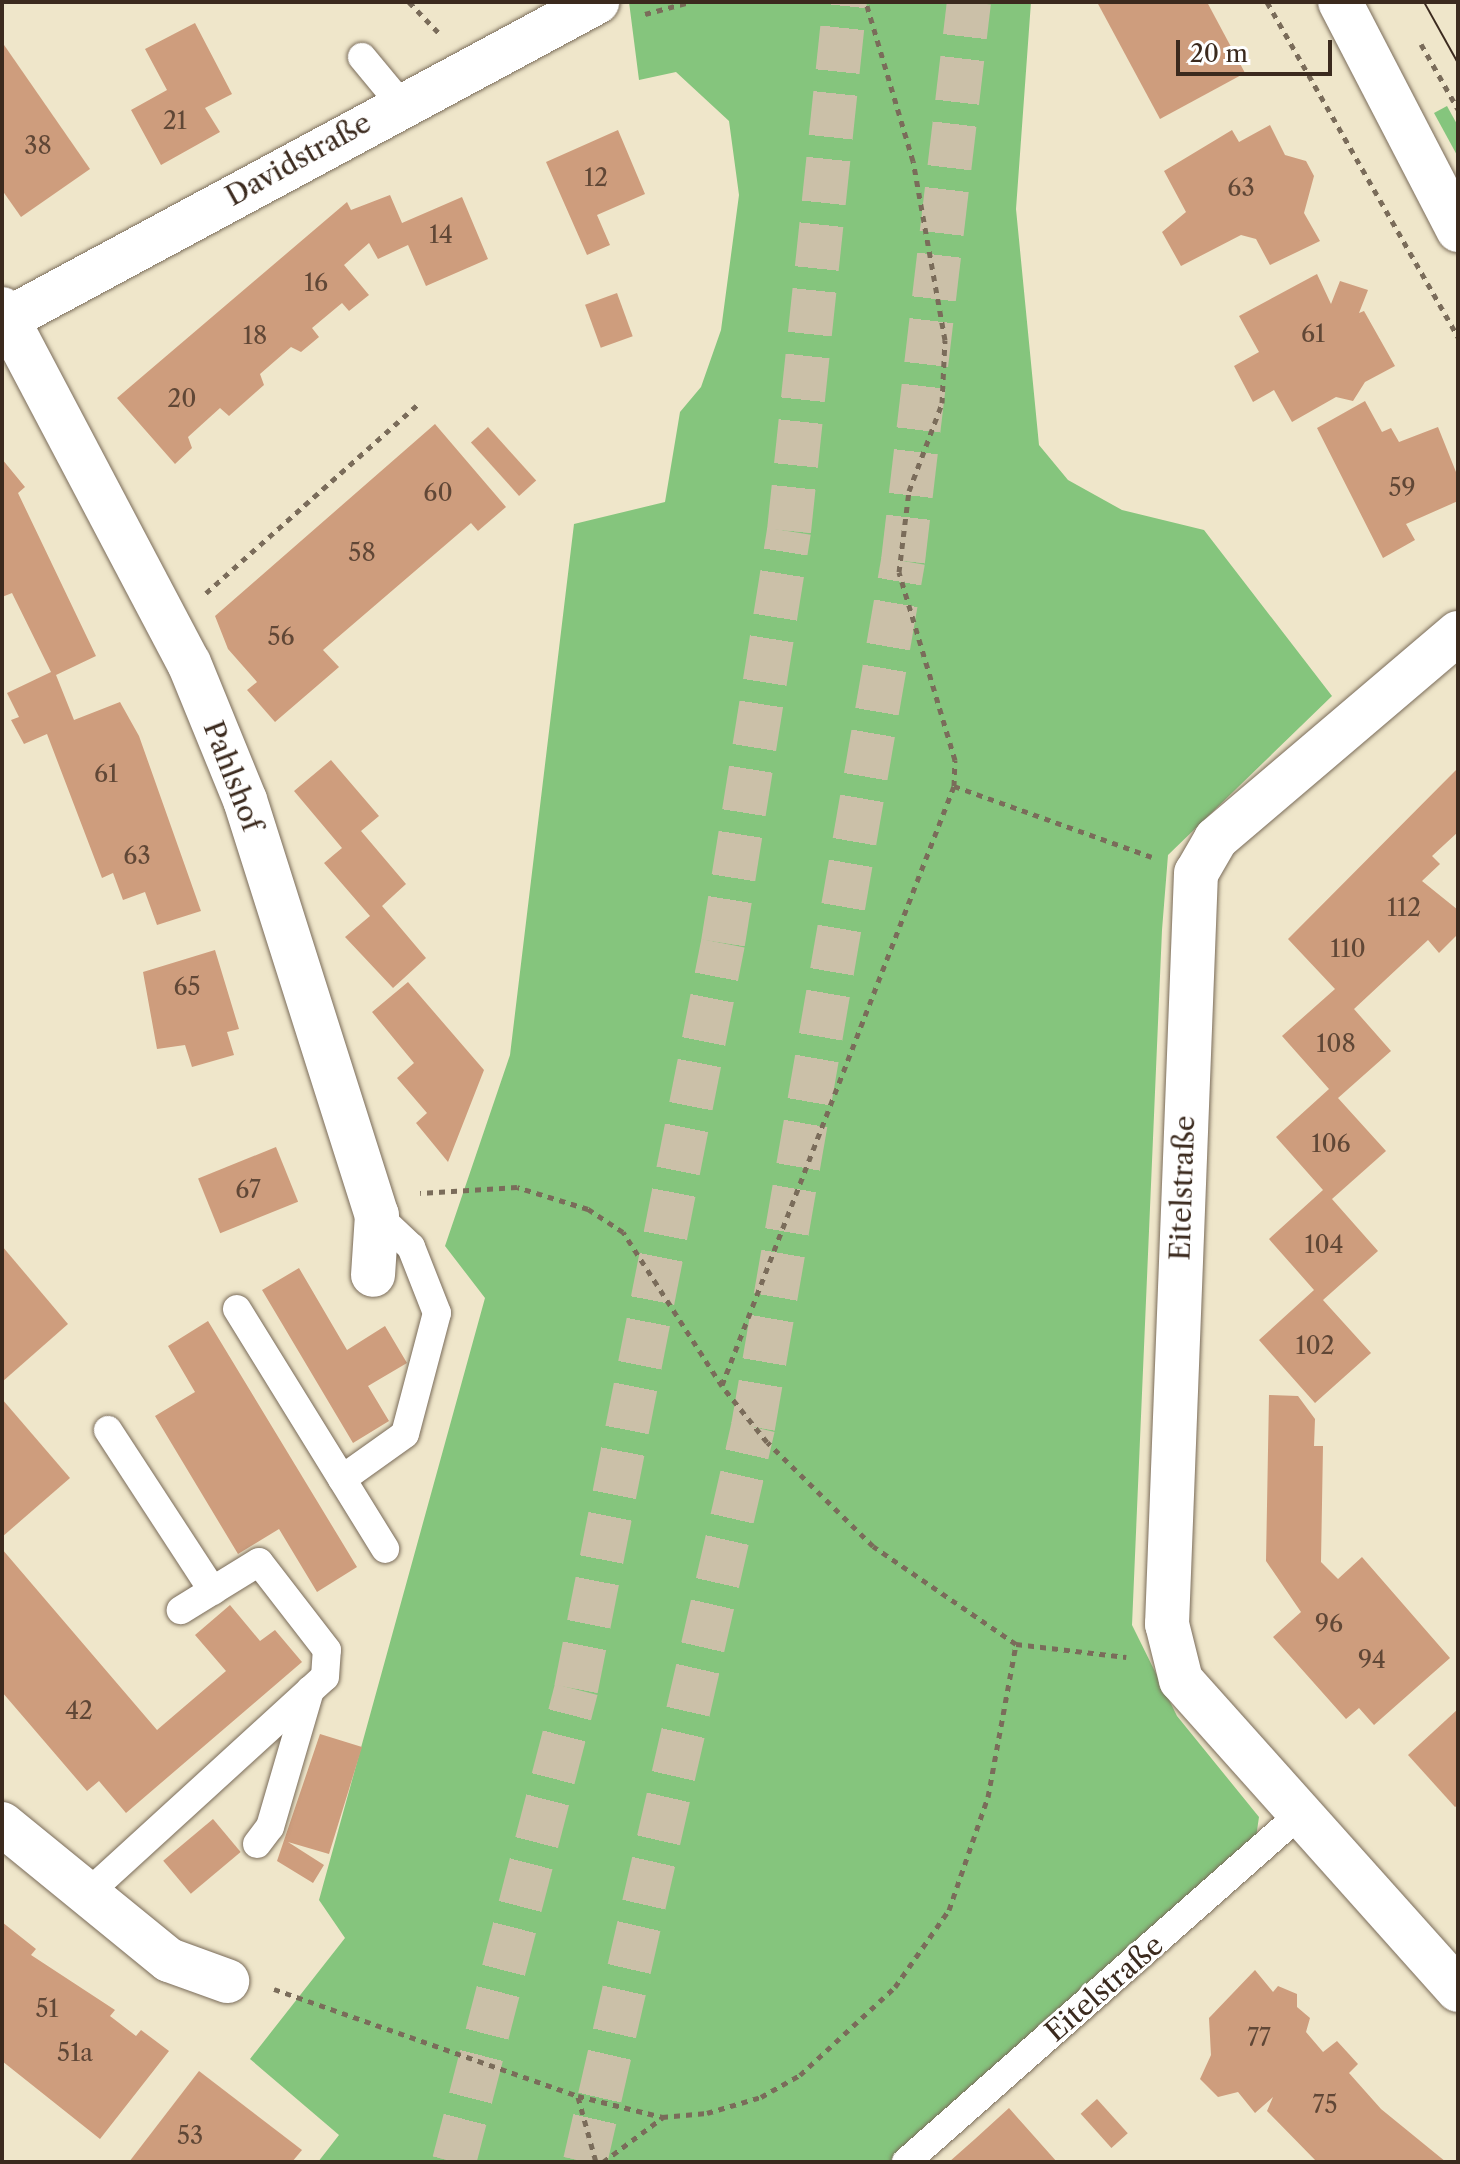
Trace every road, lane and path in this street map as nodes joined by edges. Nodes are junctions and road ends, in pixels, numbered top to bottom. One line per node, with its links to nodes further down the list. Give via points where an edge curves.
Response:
1 (597, 2): 7 (street, Davidstraße)
2 (866, 2): 15 (path, via 913,161 945,340 942,403 909,491 899,572 955,760)
3 (1267, 2): 11 (path)
4 (1340, 2): 9 (street)
5 (1413, 29): 8 (path)
6 (362, 57): 7 (lane)
7 (400, 103): 10 (street, Davidstraße)
8 (1458, 109)
9 (1458, 230)
10 (4, 316): 13 (street, Pahlshof)
11 (1458, 337)
12 (418, 404): 13 (path)
13 (169, 626): 17 (street, Pahlshof, via 245,800)
14 (1458, 633): 16 (street, Eitelstraße, via 1216,839)
15 (954, 786): 16 (path); 20 (path)
16 (1196, 873): 27 (street, Eitelstraße, via 1167,1624)
17 (377, 1215): 18 (street, Pahlshof); 20 (path, via 412,1193 482,1185 553,1194 588,1209 623,1232); 22 (lane, via 411,1247 437,1313 405,1434)
18 (373, 1275)
19 (237, 1309): 22 (lane)
20 (722, 1386): 26 (path, via 873,1546)
21 (108, 1430): 24 (lane)
22 (342, 1479): 23 (lane)
23 (385, 1549)
24 (213, 1591): 25 (lane); 28 (lane, via 259,1562 327,1650 325,1677)
25 (181, 1610)
26 (1016, 1644): 27 (path); 36 (path, via 988,1797 967,1863 949,1910 895,1987 845,2040 787,2082 707,2113)
27 (1172, 1658): 29 (street, Eitelstraße, via 1181,1680)
28 (311, 1689): 31 (lane, via 270,1827); 32 (lane)
29 (1301, 1813): 34 (street, Eitelstraße); 39 (lane, Eitelstraße)
30 (2, 1824): 32 (street)
31 (257, 1844)
32 (86, 1895): 33 (street, via 169,1960)
33 (227, 1981): 35 (path, via 290,1992)
34 (1458, 1990)
35 (578, 2096): 36 (path); 37 (path)
36 (662, 2117): 38 (path)
37 (596, 2162)
38 (603, 2162)
39 (906, 2162)

